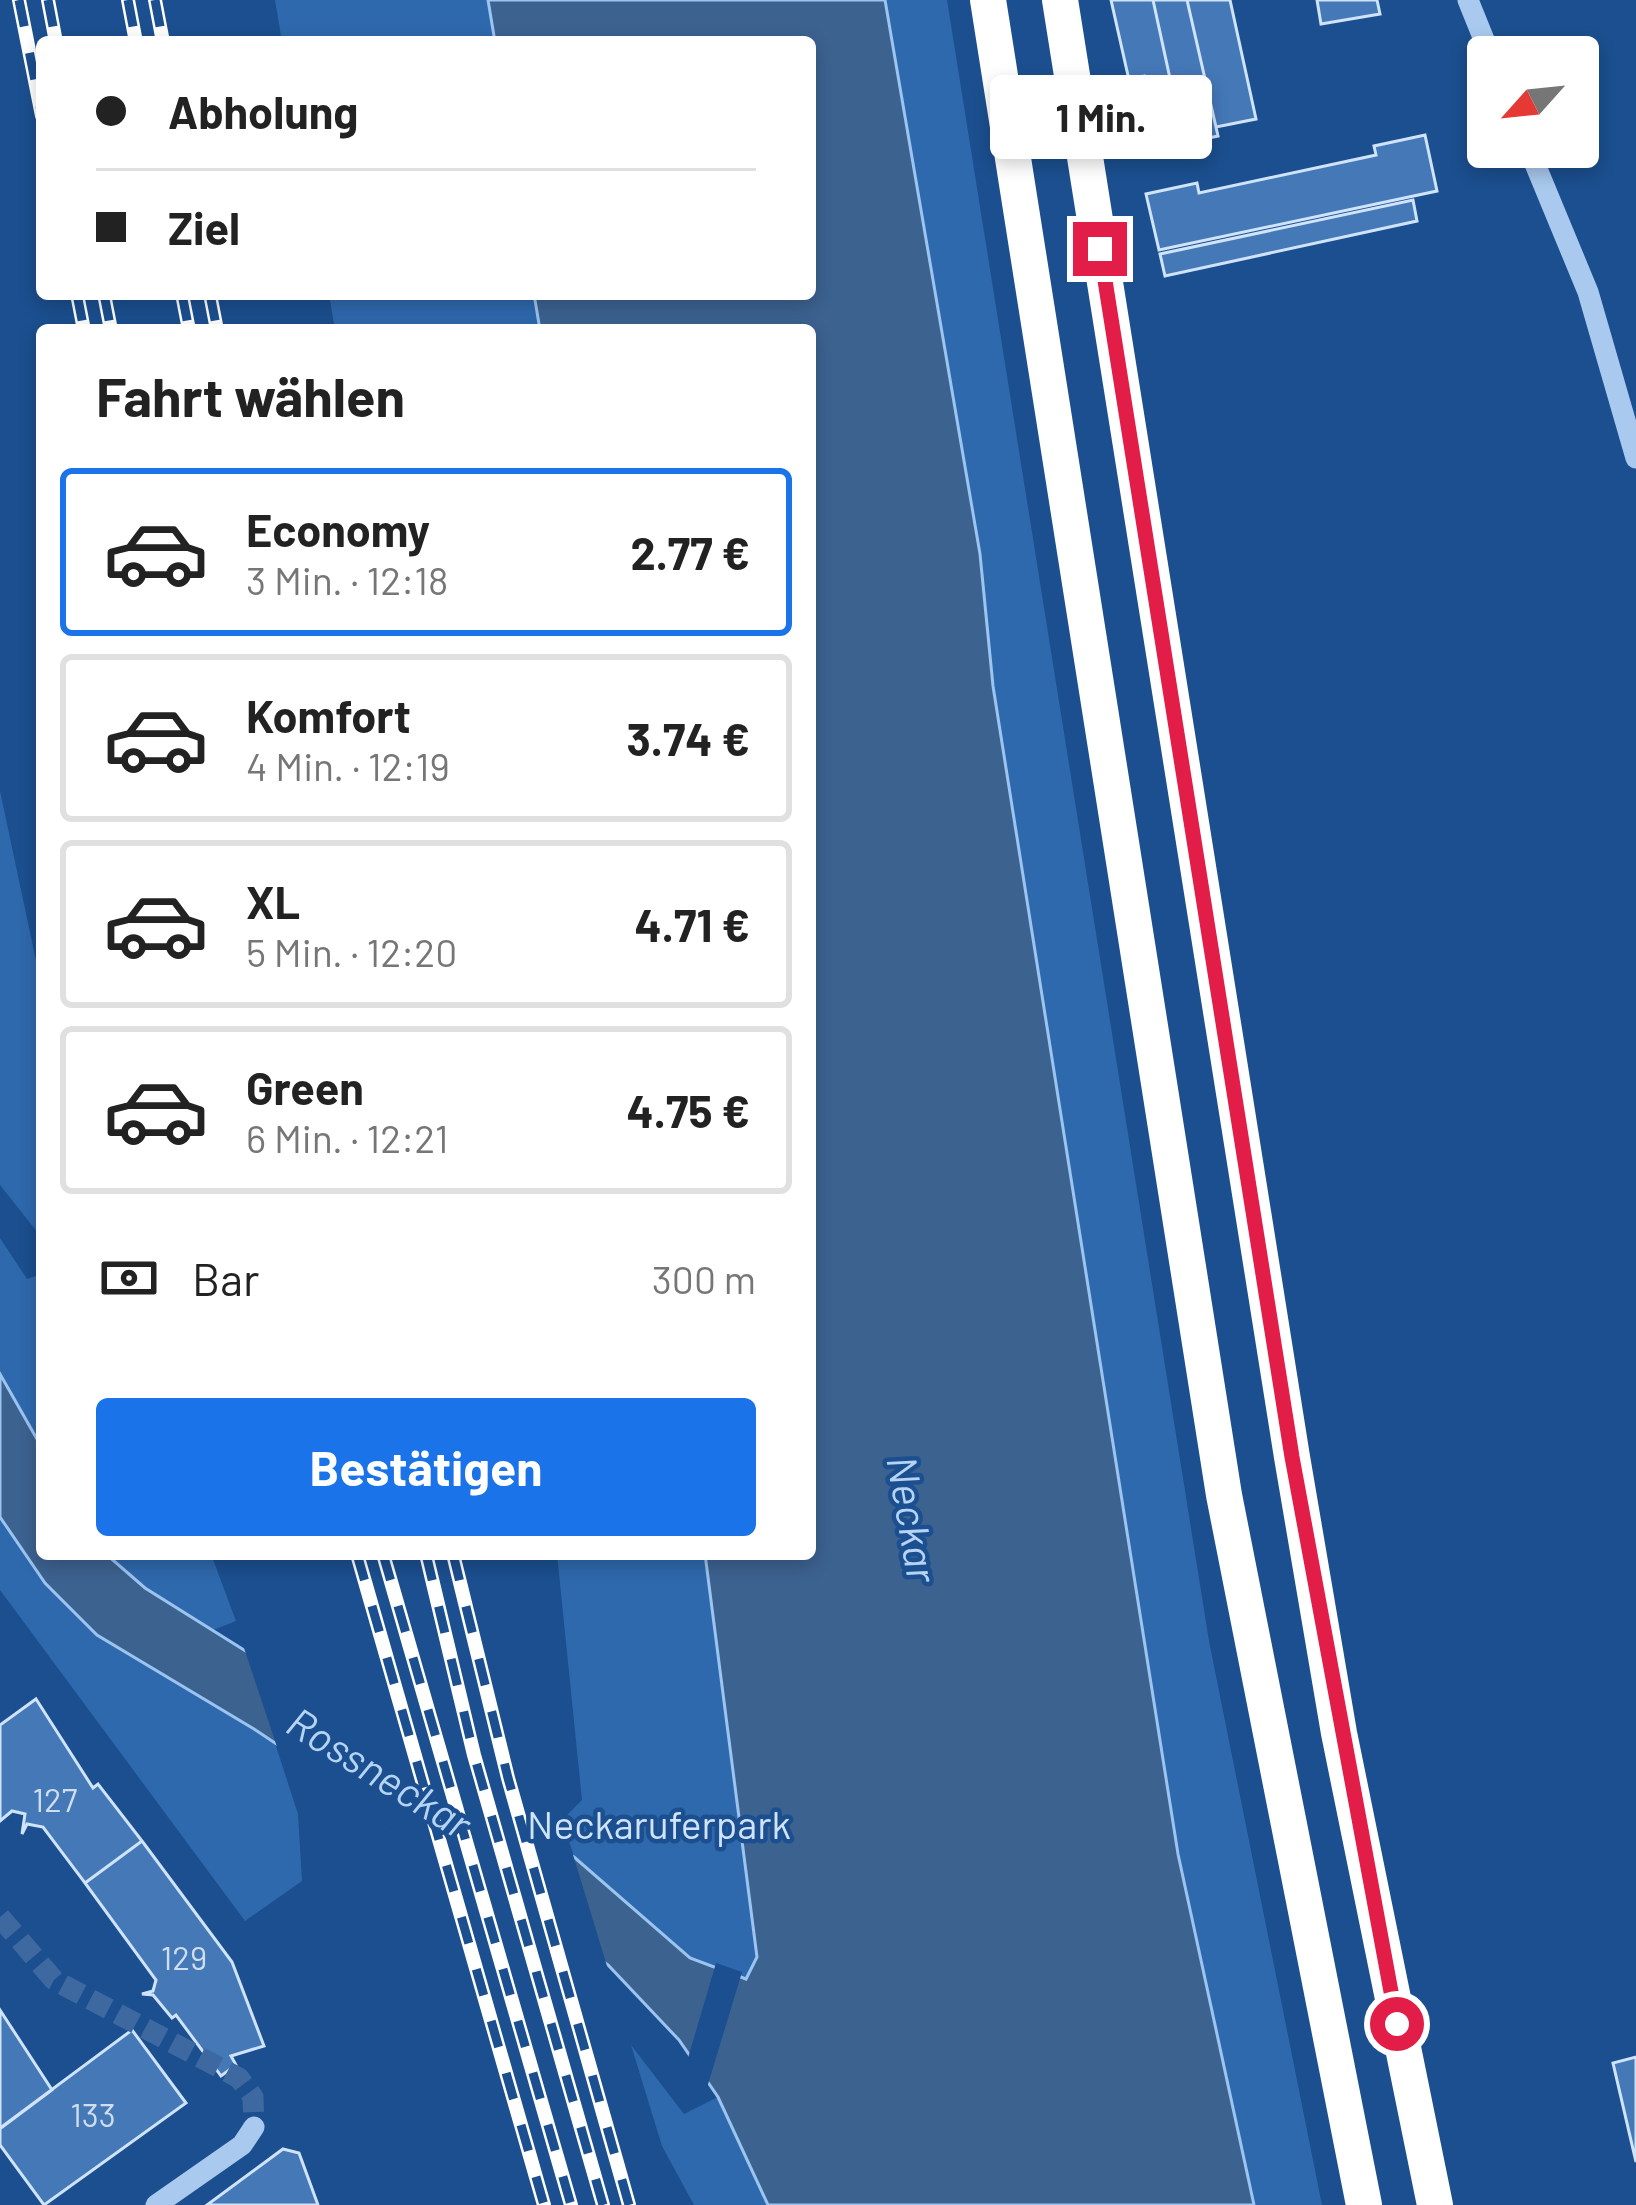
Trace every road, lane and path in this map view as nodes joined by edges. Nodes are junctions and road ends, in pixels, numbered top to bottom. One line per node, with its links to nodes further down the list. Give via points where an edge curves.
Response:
1 (988, 0): 9 (highway, via 1224,1495)
2 (1060, 0): 10 (highway, via 1319,1618)
3 (1472, 1): 4 (street)
4 (1484, 36)
5 (1537, 168): 6 (street, via 1588,292)
6 (1636, 458)
7 (254, 2127): 8 (street, via 242,2145)
8 (156, 2205)
9 (1364, 2205)
10 (1435, 2205)

